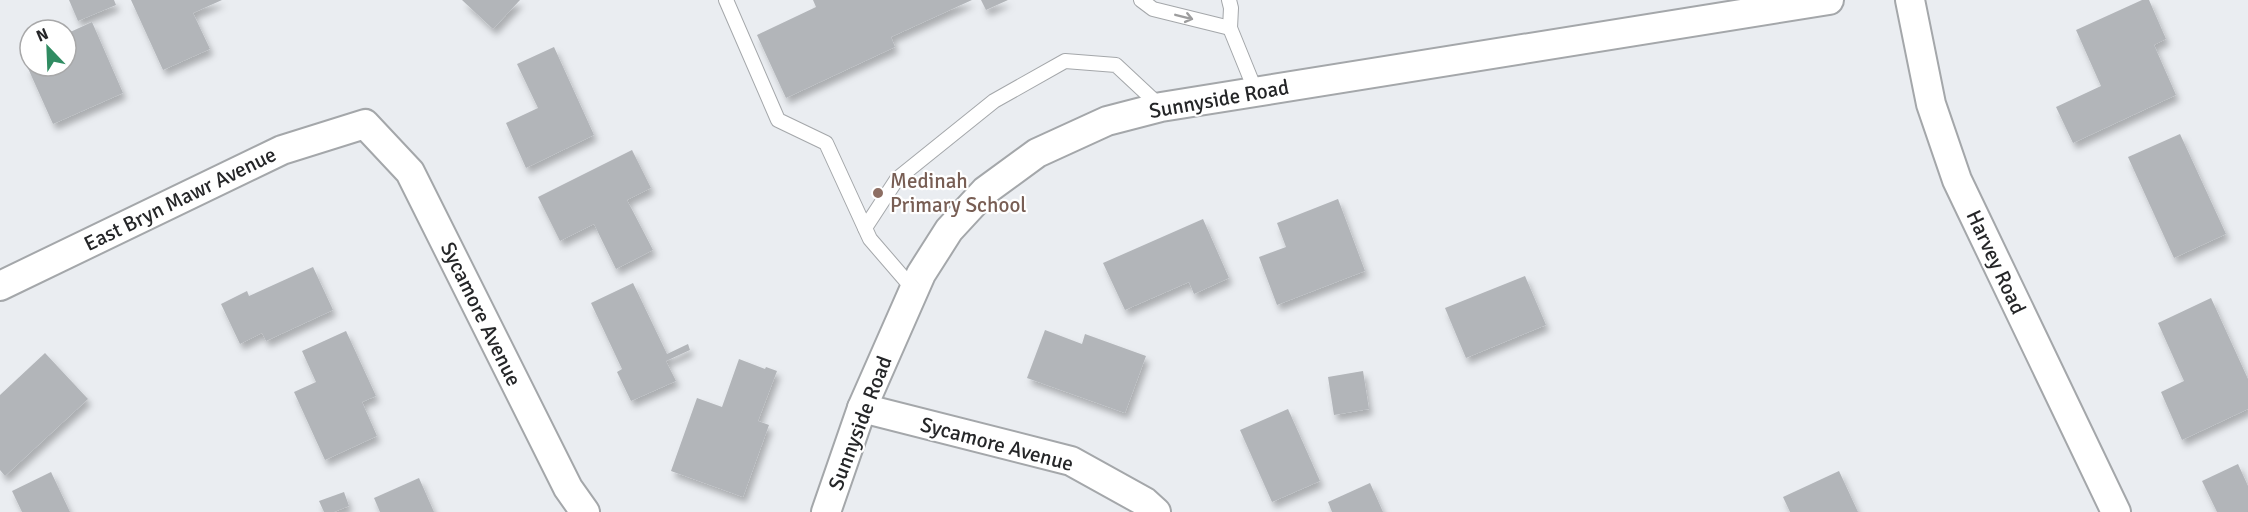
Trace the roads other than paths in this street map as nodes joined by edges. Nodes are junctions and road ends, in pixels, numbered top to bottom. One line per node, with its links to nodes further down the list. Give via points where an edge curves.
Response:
1 (726, 0): 10 (lane, via 778,120 826,143)
2 (1141, 0): 6 (lane, one-way to 6, via 1153,9)
3 (1229, 0): 6 (lane)
4 (1829, 0): 7 (street, Sunnyside Road)
5 (1910, 0): 17 (street, Harvey Road, via 1931,104 1957,180)
6 (1230, 28): 7 (lane)
7 (1256, 92): 8 (street, Sunnyside Road)
8 (1161, 107): 10 (lane, via 1116,65 1065,62 994,101 897,179); 12 (street, Sunnyside Road, via 1107,121 1037,153 985,191 949,230)
9 (365, 124): 11 (street, East Bryn Mawr Avenue, via 282,150); 14 (street, Sycamore Avenue, via 410,171 562,478)
10 (865, 228): 12 (lane)
11 (0, 286)
12 (914, 290): 13 (street, Sunnyside Road)
13 (862, 408): 15 (street, Sunnyside Road); 16 (street, Sycamore Avenue, via 1071,461)
14 (585, 512)
15 (826, 512)
16 (1156, 512)
17 (2116, 512)

